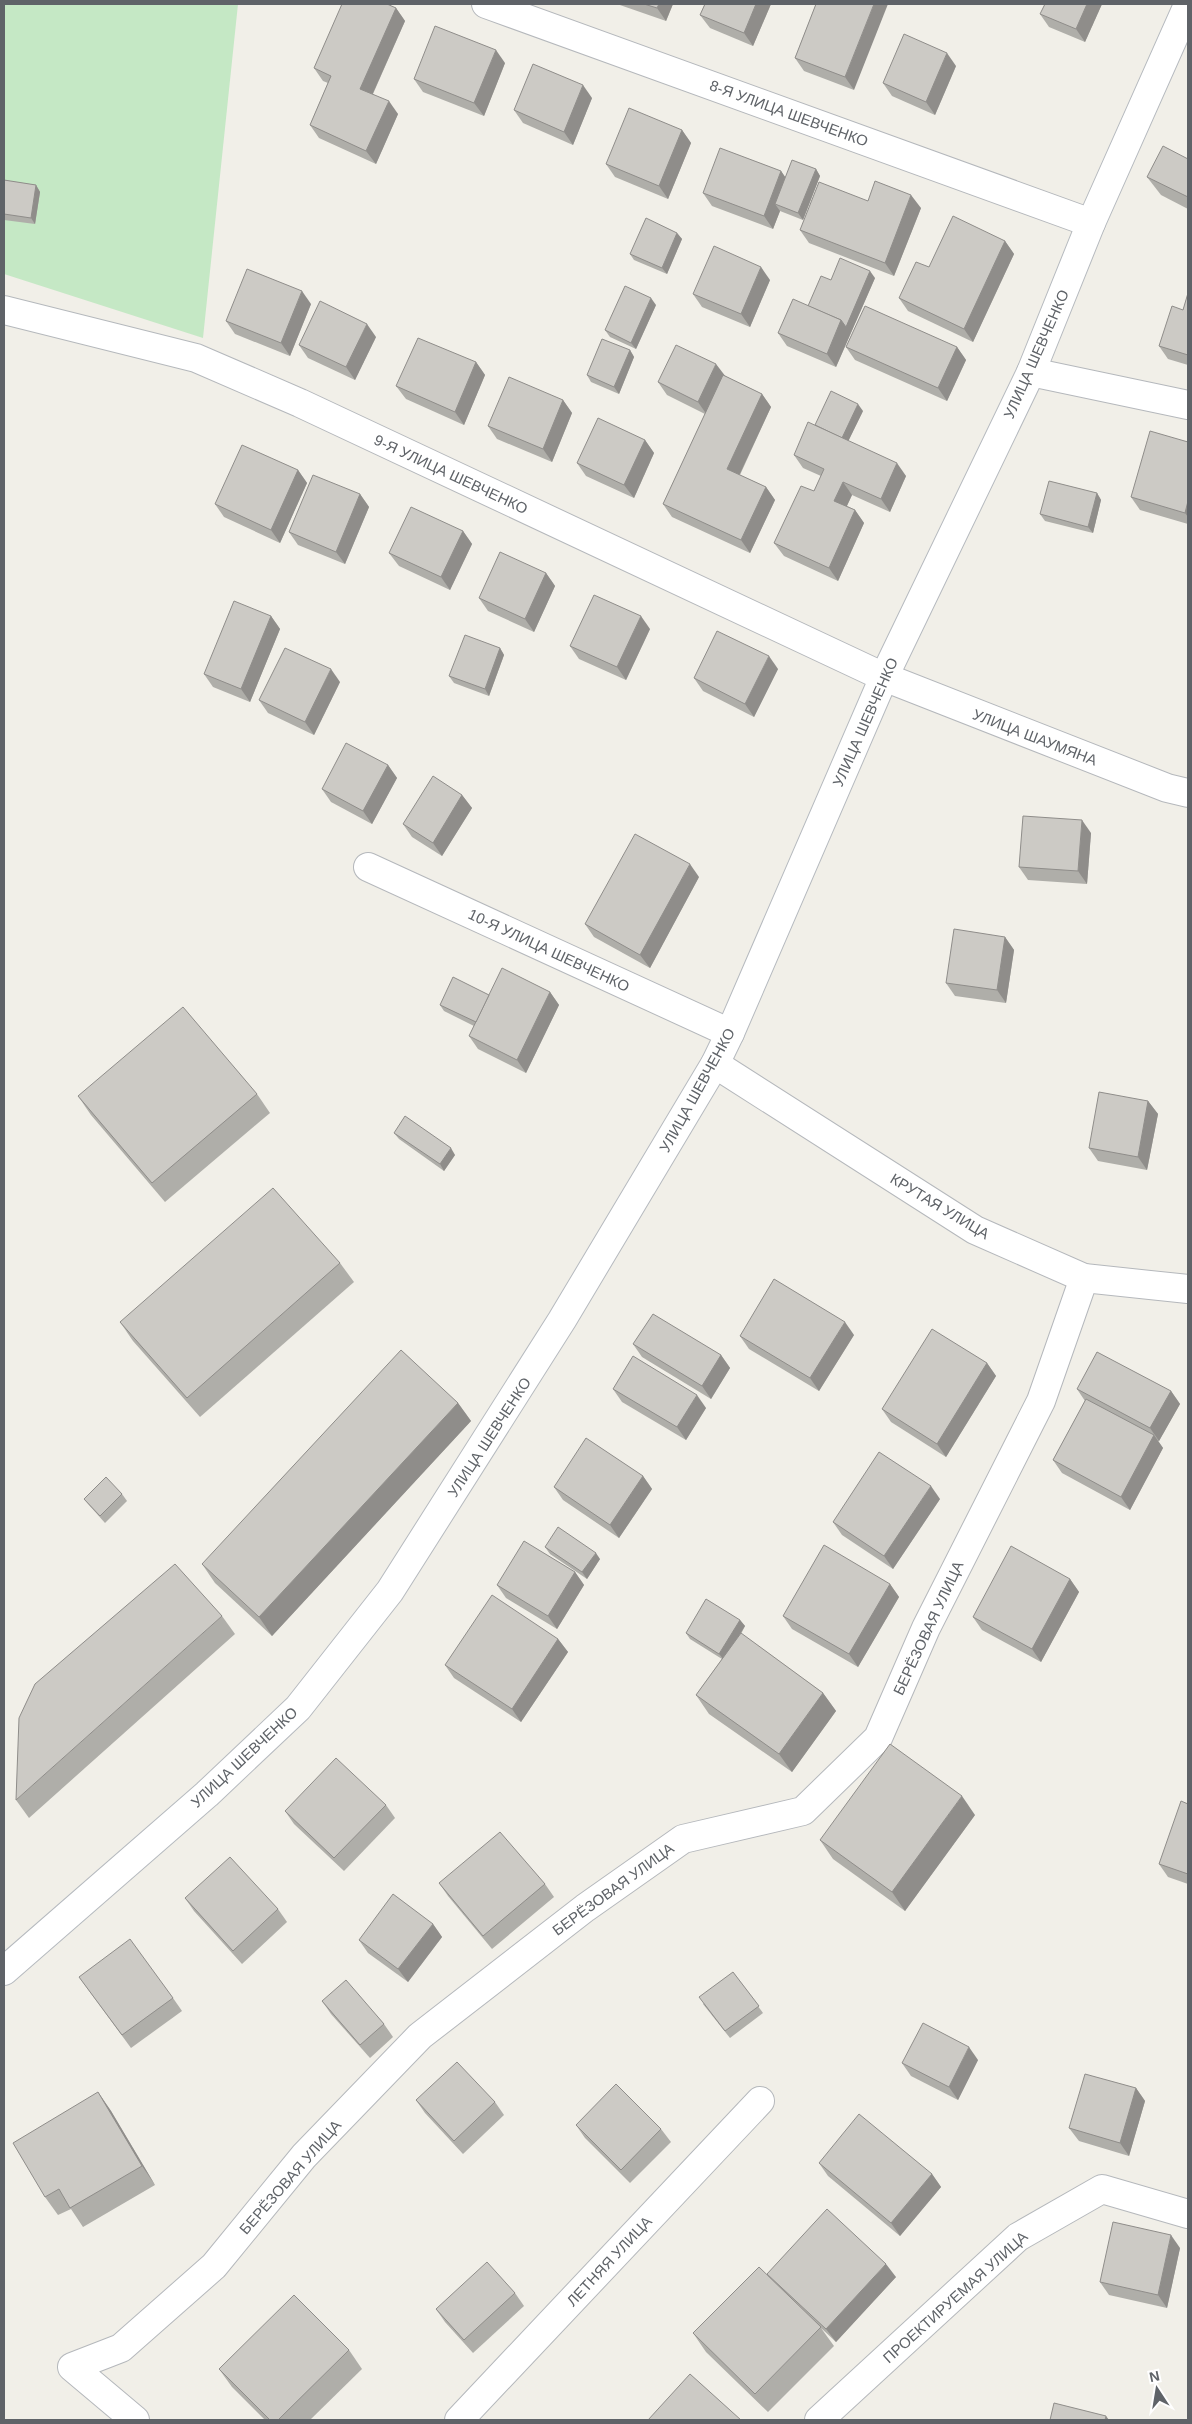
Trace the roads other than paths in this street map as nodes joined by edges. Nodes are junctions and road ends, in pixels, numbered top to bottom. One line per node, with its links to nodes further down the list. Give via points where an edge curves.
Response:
1 (486, 4): 3 (street, 8-Я УЛИЦА ШЕВЧЕНКО)
2 (1188, 5): 3 (street, УЛИЦА ШЕВЧЕНКО)
3 (1091, 223): 5 (street, УЛИЦА ШЕВЧЕНКО)
4 (4, 310): 7 (street, 9-Я УЛИЦА ШЕВЧЕНКО, via 196,358 300,403)
5 (1031, 372): 6 (street); 7 (street, УЛИЦА ШЕВЧЕНКО)
6 (1188, 405)
7 (884, 677): 8 (street, УЛИЦА ШАУМЯНА, via 1167,788); 10 (street, УЛИЦА ШЕВЧЕНКО)
8 (1188, 793)
9 (368, 867): 10 (street, 10-Я УЛИЦА ШЕВЧЕНКО)
10 (730, 1033): 11 (street, УЛИЦА ШЕВЧЕНКО)
11 (715, 1064): 12 (street, КРУТАЯ УЛИЦА, via 975,1230); 14 (street, УЛИЦА ШЕВЧЕНКО, via 535,1364 390,1591 298,1708 207,1794)
12 (1084, 1278): 13 (street, КРУТАЯ УЛИЦА); 17 (street, БЕРЁЗОВАЯ УЛИЦА, via 1041,1401 926,1628 878,1738 803,1811 683,1839 585,1908 420,2036 304,2156 214,2266 121,2348 72,2367)
13 (1188, 1289)
14 (4, 1971)
15 (760, 2101): 18 (street, ЛЕТНЯЯ УЛИЦА)
16 (1188, 2214): 19 (street, ПРОЕКТИРУЕМАЯ УЛИЦА, via 1102,2189 1018,2237)
17 (136, 2420)
18 (459, 2420)
19 (819, 2420)

